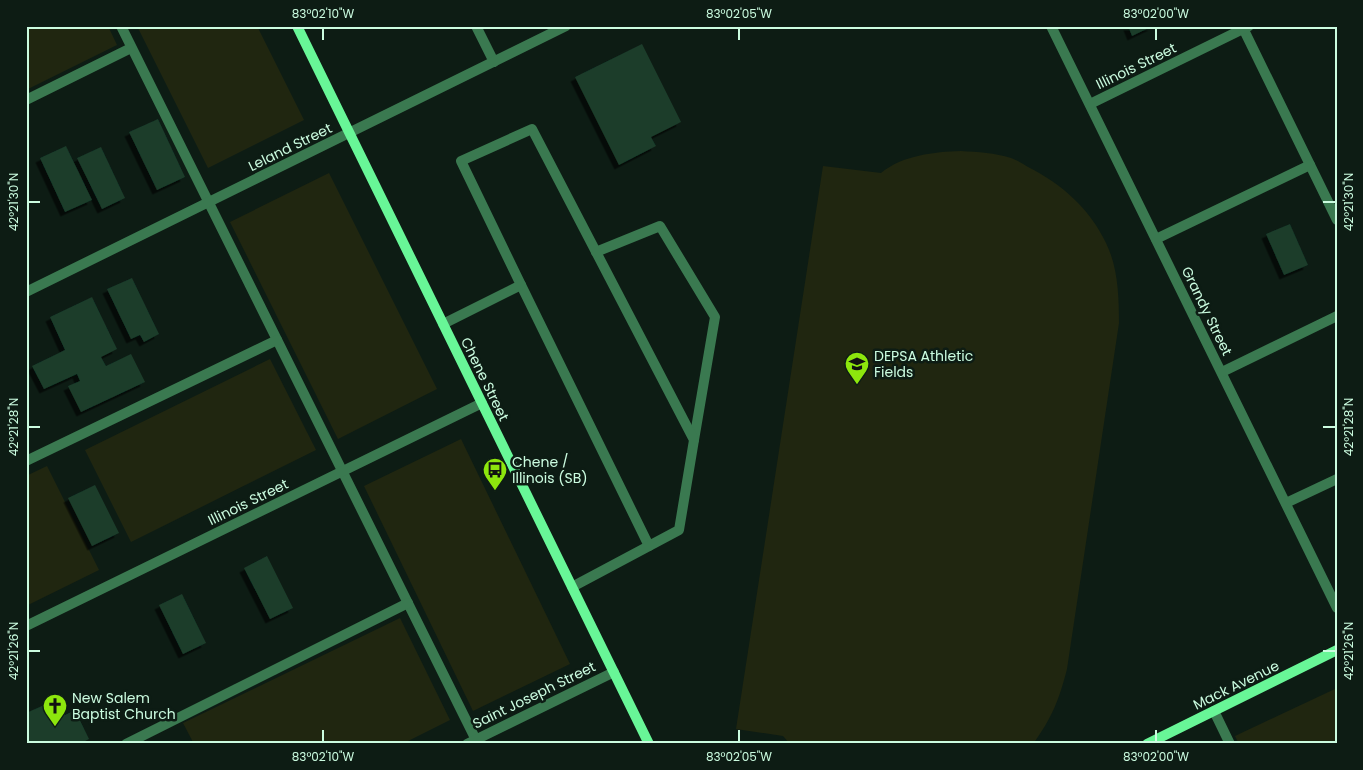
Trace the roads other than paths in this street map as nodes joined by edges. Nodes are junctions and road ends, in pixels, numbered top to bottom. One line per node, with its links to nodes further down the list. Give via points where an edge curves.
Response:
1 (121, 26): 7 (street)
2 (297, 26): 11 (street, Chene Street)
3 (476, 26): 8 (street)
4 (566, 26): 8 (street, Leland Street)
5 (1051, 26): 10 (street, Grandy Street)
6 (1245, 27): 10 (street, Illinois Street); 12 (street)
7 (132, 48): 9 (street); 13 (street)
8 (494, 62): 11 (street, Leland Street)
9 (26, 100)
10 (1090, 104): 15 (street, Grandy Street)
11 (349, 133): 13 (street, Leland Street); 20 (street, Chene Street)
12 (1310, 164): 14 (street); 15 (street)
13 (208, 202): 18 (street, Leland Street); 21 (street)
14 (1337, 220)
15 (1156, 239): 22 (street, Grandy Street)
16 (596, 252): 17 (street, via 532,129 461,161); 24 (street); 24 (street, via 660,226 715,317)
17 (521, 286): 20 (street); 29 (street)
18 (26, 292)
19 (1337, 316): 22 (street)
20 (443, 324): 23 (street, Chene Street)
21 (277, 340): 25 (street); 26 (street)
22 (1222, 372): 28 (street, Grandy Street)
23 (482, 403): 26 (street, Illinois Street); 30 (street, Chene Street)
24 (694, 440): 29 (street, via 679,530)
25 (26, 461)
26 (343, 471): 31 (street); 33 (street, Illinois Street)
27 (1337, 479): 28 (street)
28 (1286, 504): 32 (street, Grandy Street)
29 (649, 546): 30 (street)
30 (572, 587): 35 (street, Chene Street)
31 (408, 603): 37 (street); 38 (street)
32 (1337, 608)
33 (26, 626)
34 (1337, 650): 36 (street, Mack Avenue)
35 (614, 672): 37 (street, Saint Joseph Street); 39 (street, Chene Street)
36 (1214, 711): 40 (street, Mack Avenue); 41 (street)
37 (474, 742)
38 (126, 744)
39 (649, 744)
40 (1147, 744)
41 (1230, 744)

